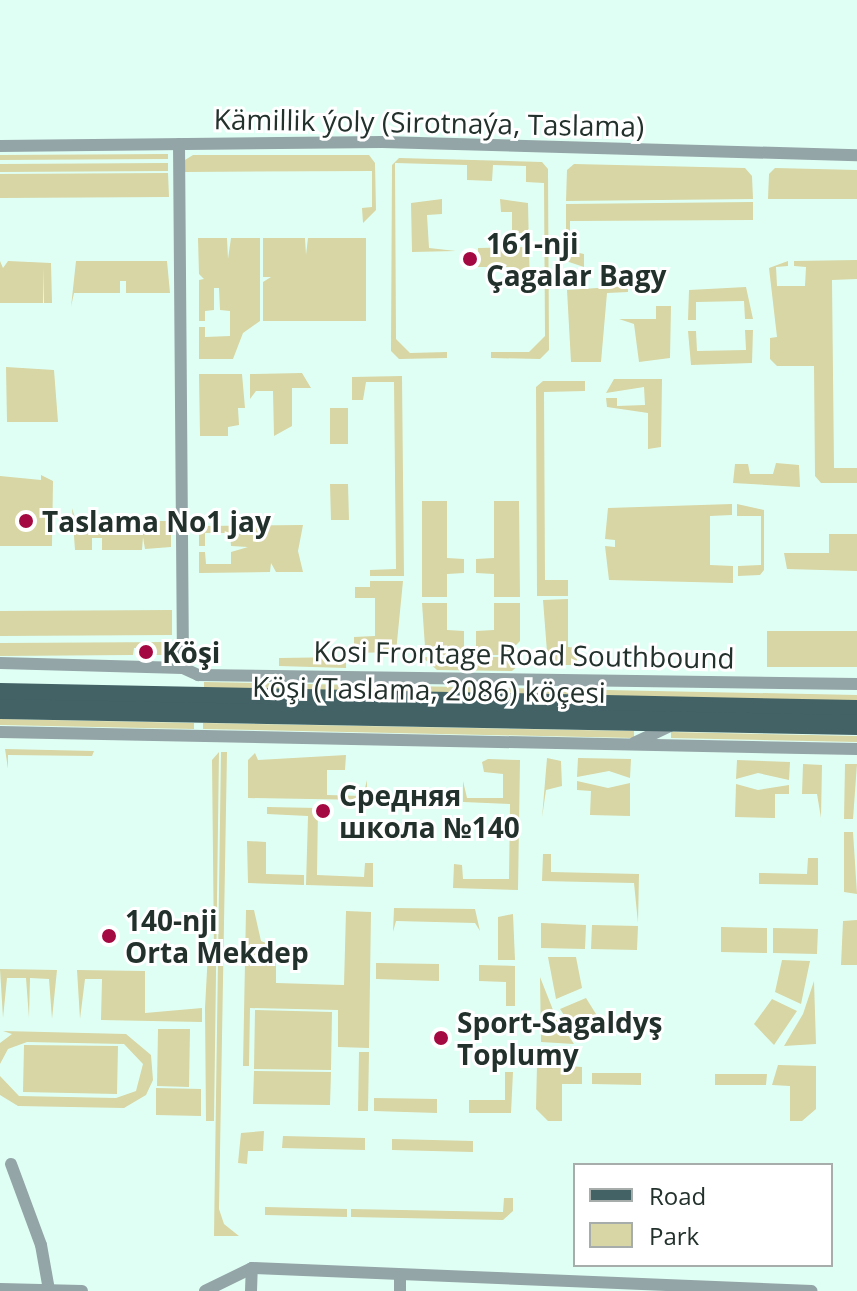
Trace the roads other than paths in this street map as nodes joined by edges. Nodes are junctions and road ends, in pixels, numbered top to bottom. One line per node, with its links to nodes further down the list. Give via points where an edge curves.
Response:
1 (179, 144): 2 (street, Kämillik ýoly (Sirotnaýa, Taslama)); 3 (street, Kämillik ýoly (Sirotnaýa, Taslama), via 382,142); 5 (street)
2 (0, 146)
3 (857, 155)
4 (0, 663): 5 (street, Kosi Frontage Road Southbound)
5 (183, 668): 6 (street, Kosi Frontage Road Southbound, via 198,675)
6 (857, 684)
7 (0, 693): 9 (main road, Köşi (Taslama, 2086) köçesi)
8 (0, 709): 10 (main road, Köşi (Taslama, 2086) köçesi)
9 (857, 710)
10 (675, 723): 11 (main road, Köşi (Taslama, 2086) köçesi); 13 (street)
11 (857, 725)
12 (0, 732): 13 (street)
13 (631, 744): 14 (street)
14 (857, 749)
15 (11, 1164): 19 (street, via 41,1245)
16 (252, 1268): 17 (street); 21 (street); 22 (street)
17 (400, 1275): 23 (street); 24 (street)
18 (0, 1289): 19 (street)
19 (49, 1290): 20 (street)
20 (82, 1291)
21 (205, 1291)
22 (251, 1291)
23 (400, 1291)
24 (802, 1291): 25 (street)
25 (812, 1291)

